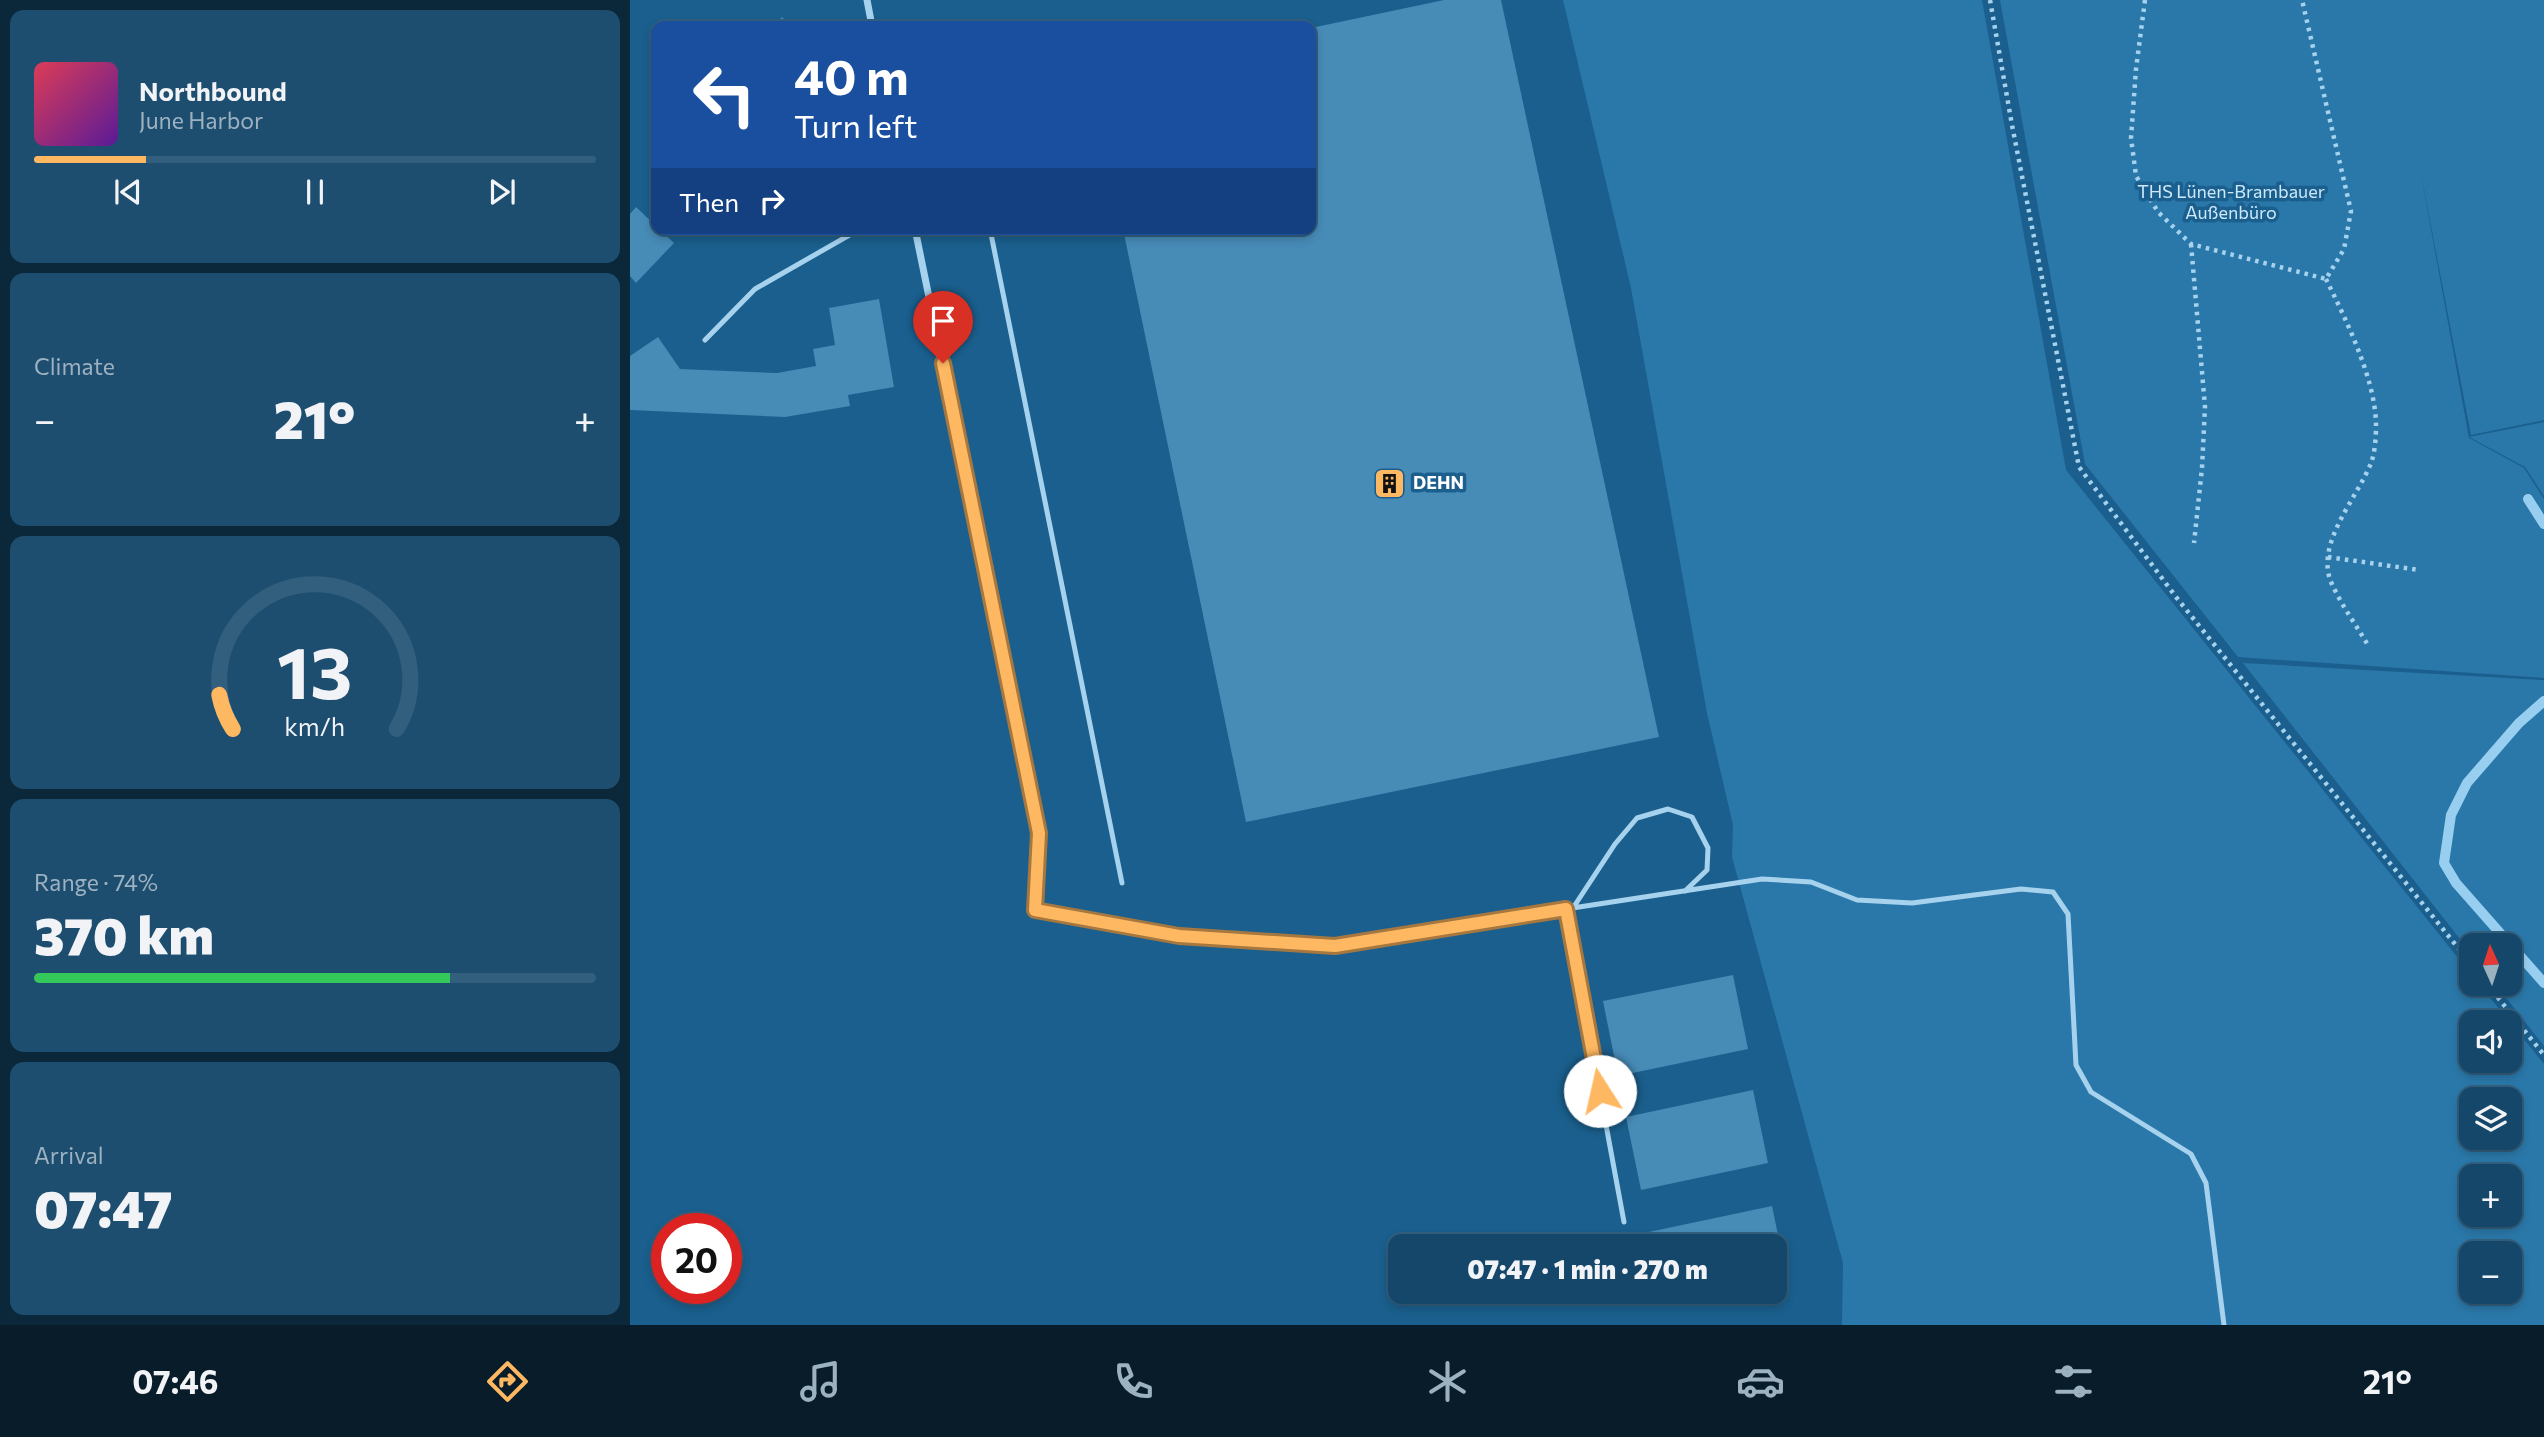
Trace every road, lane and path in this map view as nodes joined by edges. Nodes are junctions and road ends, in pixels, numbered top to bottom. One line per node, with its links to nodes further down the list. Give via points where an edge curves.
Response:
1 (867, 0): 5 (street)
2 (1990, 0): 21 (path, via 2079,467 2176,597)
3 (2145, 0): 9 (path, via 2131,138 2136,176 2158,212)
4 (2302, 0): 10 (path, via 2350,211 2344,249)
5 (871, 21)
6 (850, 235): 11 (lane, via 755,289)
7 (916, 235): 20 (street, via 1039,833)
8 (991, 235): 16 (lane)
9 (2191, 244): 10 (path); 12 (path, via 2205,407)
10 (2326, 279): 13 (path, via 2368,379 2376,425 2372,462 2339,522)
11 (705, 340)
12 (2194, 543)
13 (2328, 558): 14 (path); 15 (path, via 2330,580)
14 (2419, 570)
15 (2369, 648)
16 (1122, 883)
17 (1685, 891): 18 (lane); 18 (lane, via 1707,870 1708,848 1692,817 1668,808 1637,818); 25 (lane, via 1762,879 1811,881 1857,900 1912,903 2021,888 2053,892 2068,914 2076,1065 2091,1092 2191,1154 2206,1183)
18 (1573, 908): 19 (lane)
19 (1566, 909): 20 (lane, via 1335,946 1179,936); 24 (lane)
20 (1035, 910)
21 (2459, 949)
22 (2497, 996): 23 (path)
23 (2544, 1055)
24 (1624, 1222)
25 (2224, 1325)

